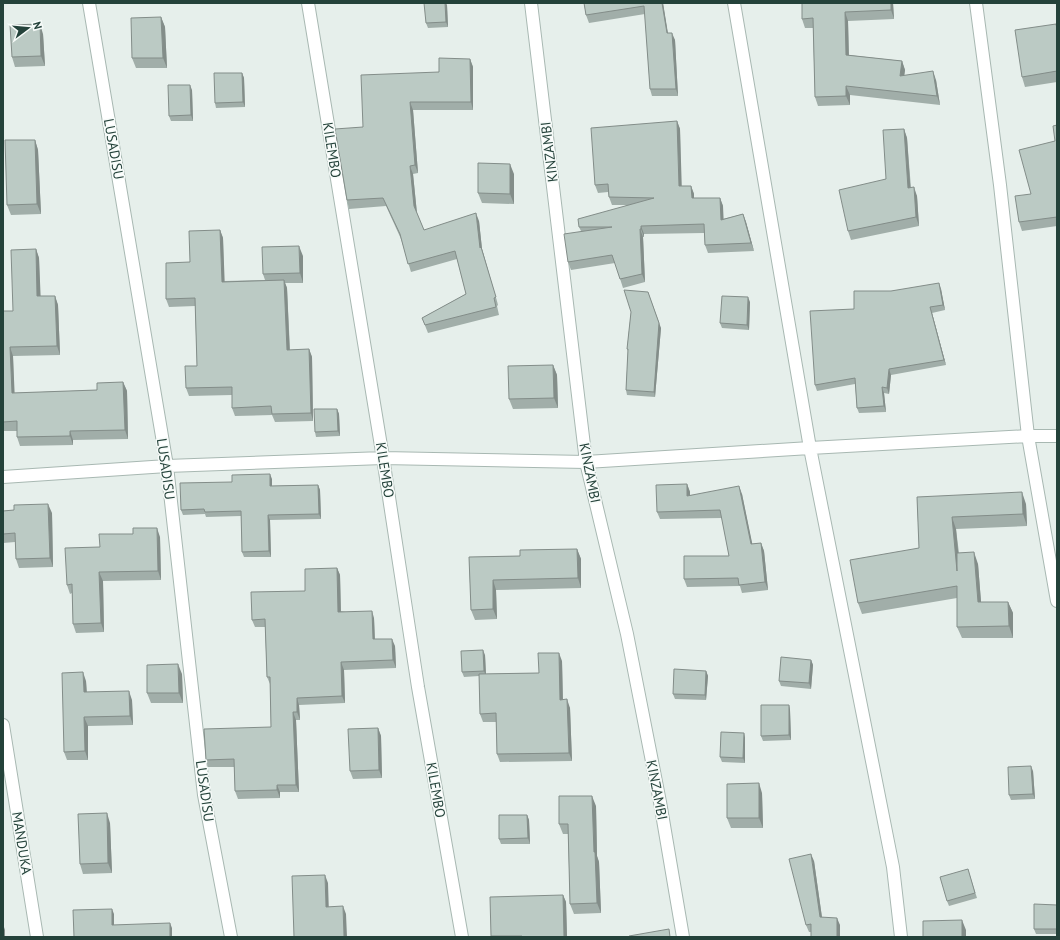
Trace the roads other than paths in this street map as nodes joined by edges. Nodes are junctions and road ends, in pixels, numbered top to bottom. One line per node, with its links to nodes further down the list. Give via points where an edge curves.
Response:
1 (89, 3): 11 (street, LUSADISU)
2 (308, 3): 9 (street, KILEMBO)
3 (531, 3): 10 (street, KINZAMBI)
4 (734, 3): 8 (street)
5 (976, 3): 6 (street, via 1000,185)
6 (1028, 436): 7 (street); 8 (street); 13 (street)
7 (1057, 436)
8 (810, 448): 10 (street); 19 (street, via 894,867)
9 (383, 458): 10 (street); 11 (street); 17 (street, KILEMBO, via 420,695)
10 (586, 462): 18 (street, KINZAMBI, via 627,634)
11 (167, 466): 12 (street); 16 (street, LUSADISU, via 204,795)
12 (3, 477)
13 (1057, 601)
14 (3, 725): 15 (street, MANDUKA)
15 (37, 937)
16 (231, 937)
17 (462, 937)
18 (683, 937)
19 (901, 937)

